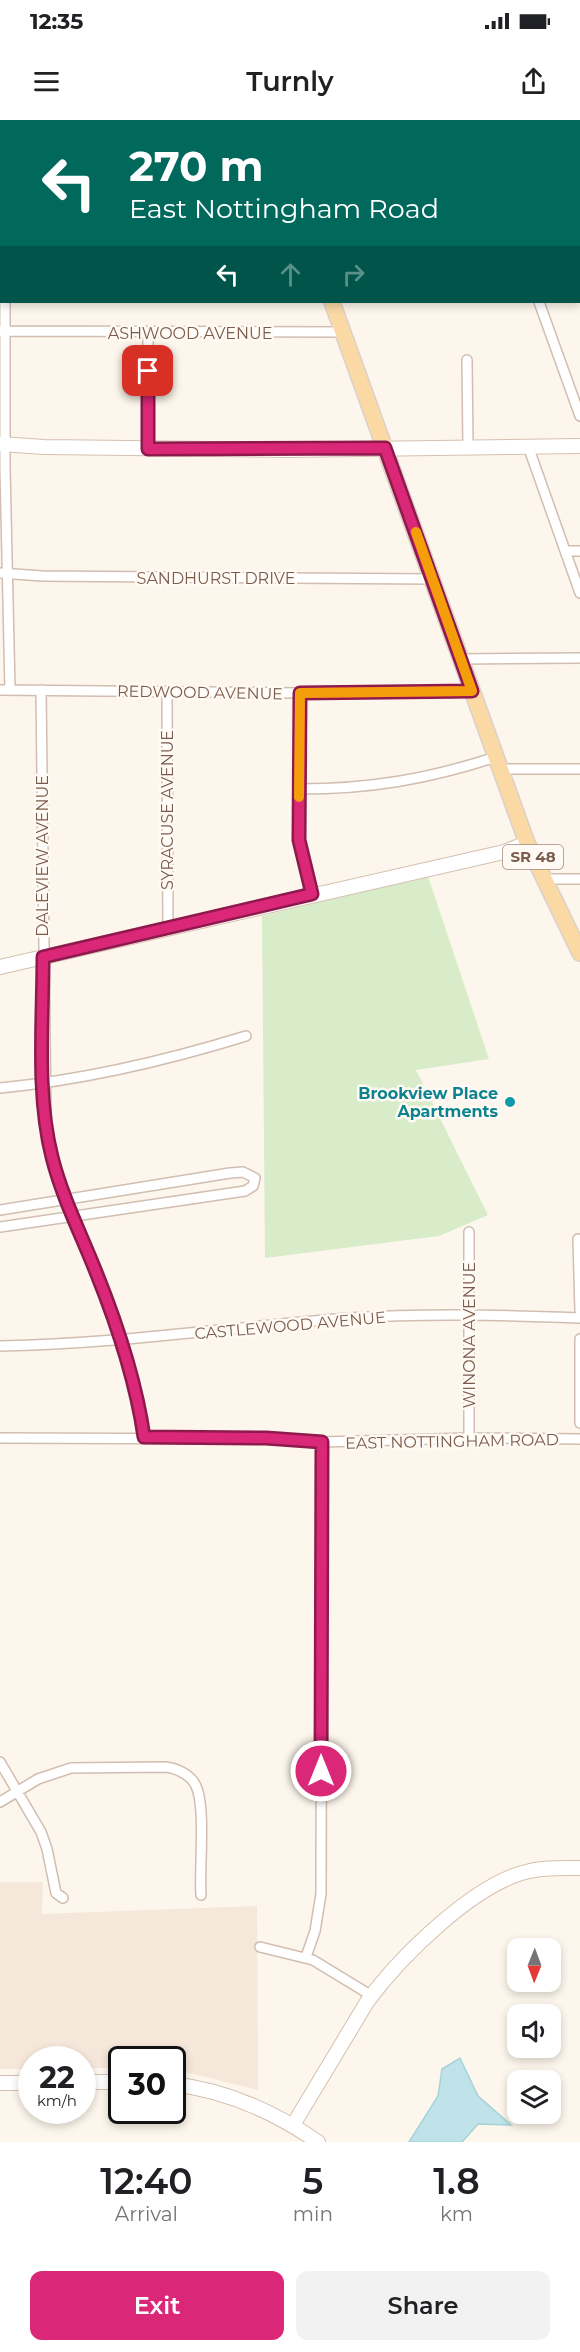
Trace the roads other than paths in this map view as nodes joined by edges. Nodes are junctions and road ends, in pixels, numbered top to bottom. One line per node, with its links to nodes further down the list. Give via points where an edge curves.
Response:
1 (5, 303): 4 (street)
2 (332, 303): 6 (main road, SR 48)
3 (539, 303): 8 (street)
4 (3, 331): 5 (street, ASHWOOD AVENUE); 9 (street)
5 (148, 332): 6 (street, ASHWOOD AVENUE); 14 (street)
6 (343, 332): 13 (main road, SR 48)
7 (467, 360): 10 (street)
8 (580, 416)
9 (3, 444): 14 (street); 17 (street)
10 (468, 446): 11 (street); 13 (street)
11 (528, 446): 12 (street); 15 (street)
12 (580, 446)
13 (385, 448): 14 (street); 18 (main road, SR 48)
14 (148, 449)
15 (565, 551): 16 (street); 19 (street)
16 (580, 551)
17 (4, 574): 18 (street, SANDHURST DRIVE); 22 (street)
18 (433, 579): 21 (main road, SR 48)
19 (580, 592)
20 (580, 658): 21 (street)
21 (461, 659): 25 (main road, SR 48)
22 (5, 690): 23 (street, REDWOOD AVENUE)
23 (41, 690): 24 (street, REDWOOD AVENUE); 36 (street, DALEVIEW AVENUE)
24 (166, 691): 26 (street, REDWOOD AVENUE); 34 (street, SYRACUSE AVENUE)
25 (472, 691): 26 (street, REDWOOD AVENUE); 27 (main road, SR 48)
26 (300, 693): 29 (street)
27 (498, 763): 28 (street); 29 (street, via 400,783); 30 (main road, SR 48)
28 (580, 769)
29 (299, 789): 33 (street, via 299,840)
30 (527, 843): 31 (main road, SR 48); 33 (street, via 504,852)
31 (542, 879): 32 (street); 35 (main road, SR 48)
32 (580, 879)
33 (312, 894): 34 (street)
34 (168, 929): 36 (street)
35 (580, 953)
36 (43, 957): 37 (street); 39 (street, DALEVIEW AVENUE)
37 (0, 967)
38 (246, 1036): 39 (street, via 132,1068)
39 (44, 1084): 40 (street); 41 (street, DALEVIEW AVENUE, via 49,1144)
40 (0, 1088)
41 (66, 1200): 42 (street); 43 (street, DALEVIEW AVENUE); 43 (street, via 230,1173 243,1172 255,1178 253,1186 245,1191)
42 (0, 1210)
43 (73, 1217): 44 (street); 51 (street, DALEVIEW AVENUE)
44 (0, 1227)
45 (469, 1232): 48 (street, WINONA AVENUE)
46 (578, 1239): 47 (street)
47 (580, 1311)
48 (469, 1314): 49 (street, CASTLEWOOD AVENUE); 51 (street, CASTLEWOOD AVENUE, via 349,1318); 56 (street, WINONA AVENUE)
49 (580, 1318)
50 (580, 1339): 53 (street)
51 (120, 1341): 52 (street, CASTLEWOOD AVENUE); 54 (street, DALEVIEW AVENUE)
52 (0, 1346)
53 (580, 1424)
54 (144, 1437): 55 (street, EAST NOTTINGHAM ROAD); 58 (street, EAST NOTTINGHAM ROAD)
55 (0, 1438)
56 (469, 1438): 57 (street, EAST NOTTINGHAM ROAD); 58 (street, EAST NOTTINGHAM ROAD)
57 (580, 1439)
58 (322, 1442): 66 (street, via 321,1894)
59 (0, 1762): 60 (street)
60 (17, 1791): 61 (street); 63 (street, via 47,1774 71,1768 165,1767 188,1777 200,1799); 64 (street, via 40,1832 56,1893)
61 (0, 1802)
62 (580, 1868): 67 (street, via 528,1871 476,1896 402,1961)
63 (201, 1895)
64 (63, 1898)
65 (260, 1947): 66 (street)
66 (306, 1957): 67 (street)
67 (372, 1996): 71 (street)
68 (0, 2083): 69 (street)
69 (18, 2083)
70 (186, 2087): 71 (street, via 236,2098)
71 (293, 2125): 72 (street)
72 (318, 2142)

